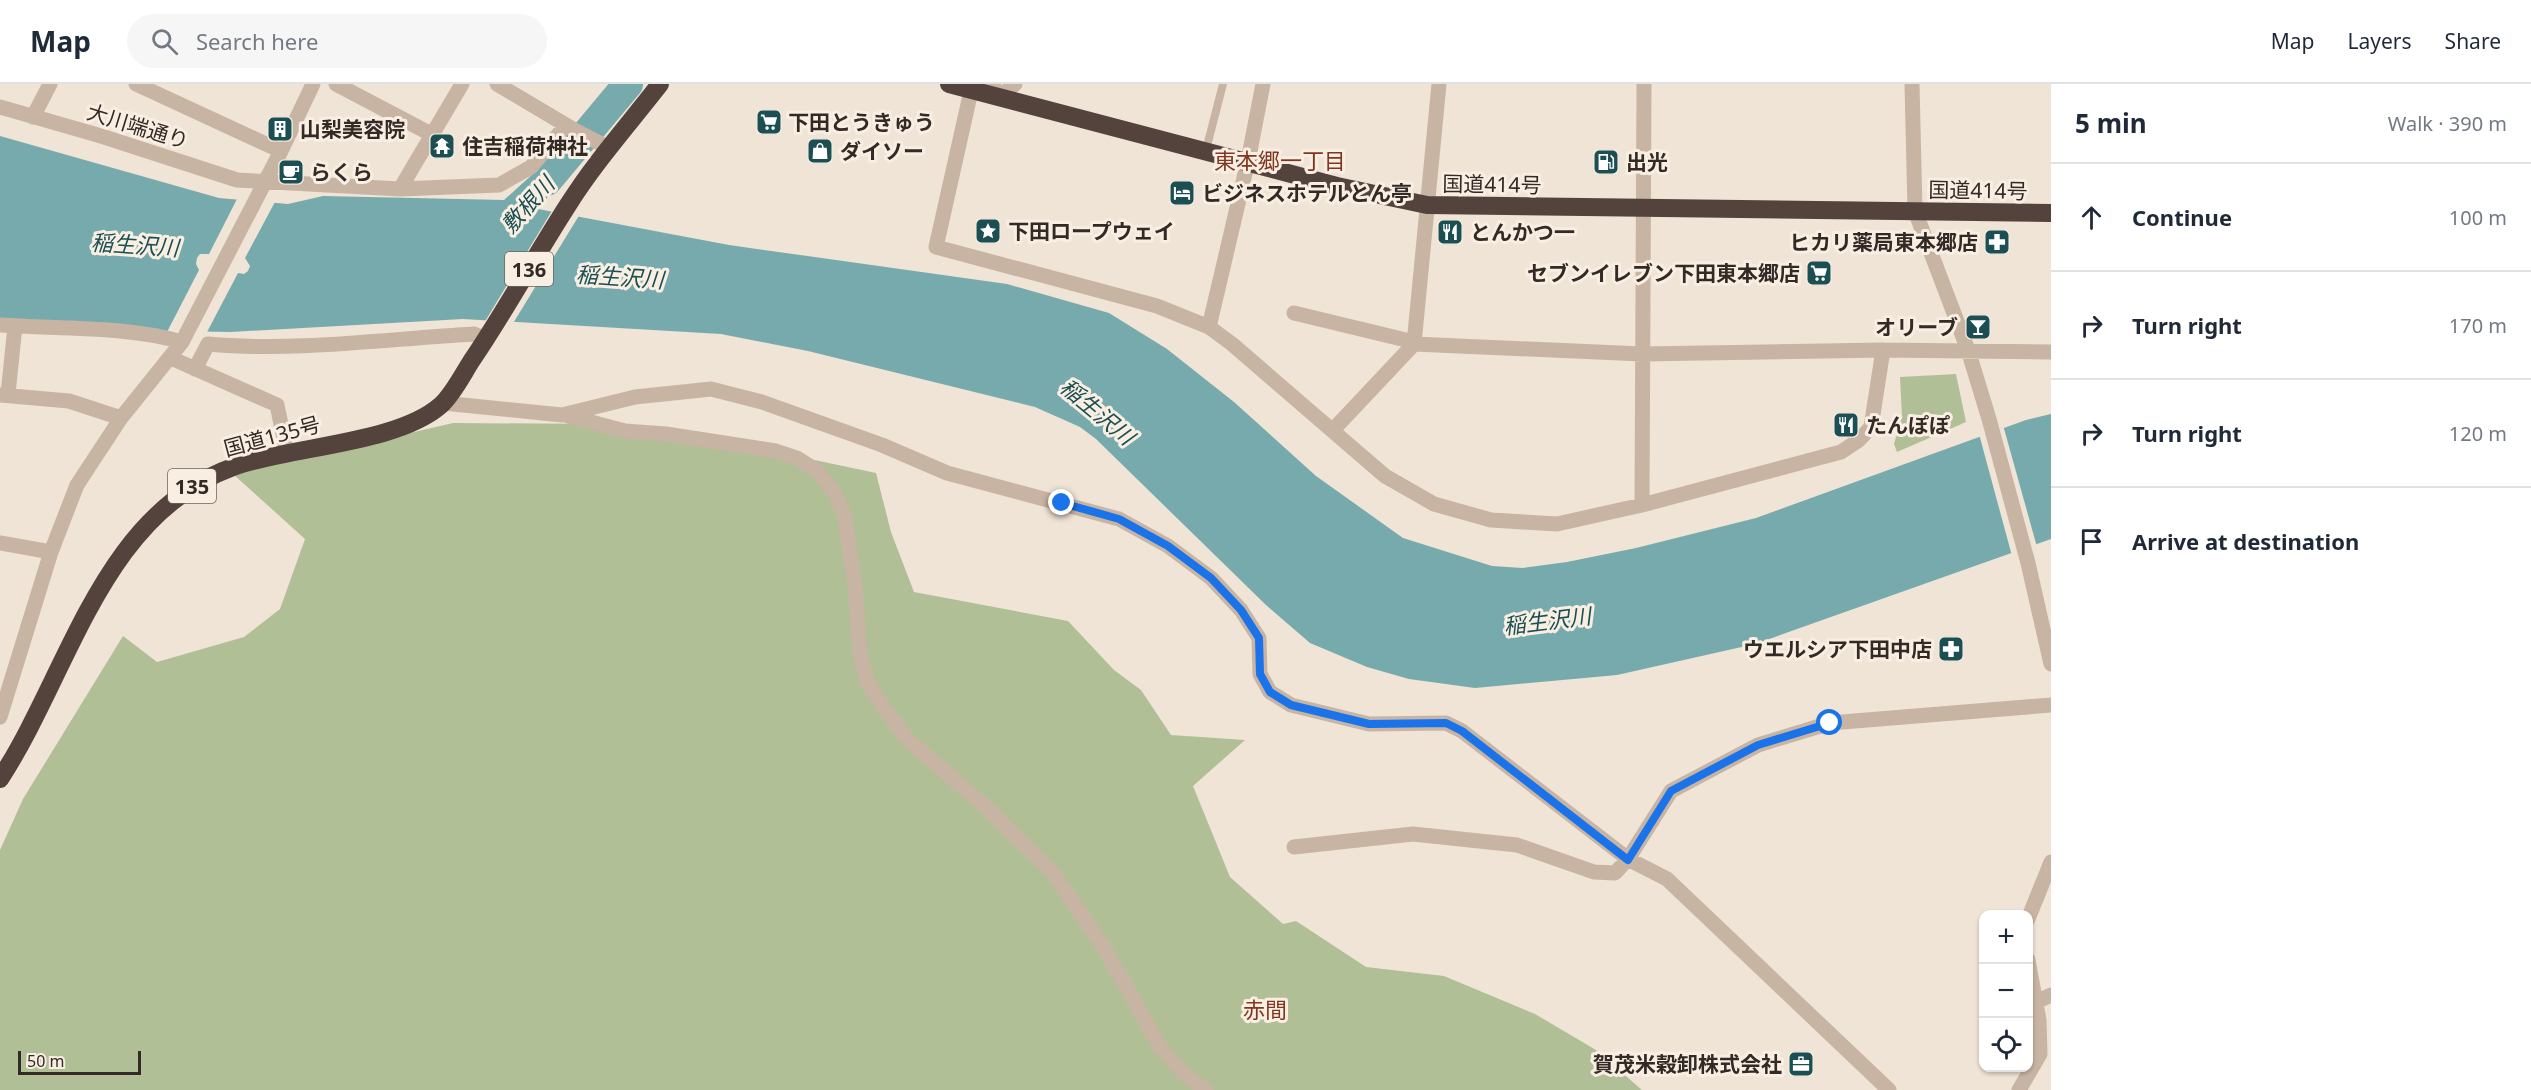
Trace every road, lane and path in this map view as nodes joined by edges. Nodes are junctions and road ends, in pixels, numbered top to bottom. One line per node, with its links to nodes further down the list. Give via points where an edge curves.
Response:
1 (50, 84): 18 (street)
2 (136, 84): 23 (street)
3 (313, 84): 23 (street)
4 (336, 84): 20 (street)
5 (462, 84): 20 (street)
6 (496, 84): 19 (street)
7 (660, 84): 21 (highway, 136)
8 (949, 84): 15 (highway, 国道414号)
9 (1015, 84): 16 (street)
10 (1223, 84): 22 (lane)
11 (1263, 84): 24 (street)
12 (1439, 84): 27 (street)
13 (1644, 84): 28 (street)
14 (1912, 84): 29 (street)
15 (971, 91): 16 (highway, 国道414号); 33 (street, via 936,247 1156,306)
16 (996, 91): 22 (highway, 国道414号)
17 (0, 108): 18 (street, 大川端通り)
18 (33, 117): 25 (street, 大川端通り)
19 (571, 128): 21 (street); 26 (street, 大川端通り, via 531,167 499,185)
20 (431, 134): 26 (street)
21 (603, 145): 34 (highway, 136)
22 (1206, 150): 24 (highway, 国道414号)
23 (281, 151): 25 (street)
24 (1248, 161): 27 (highway, 国道414号, via 1336,186); 33 (street)
25 (262, 186): 26 (street, 大川端通り); 35 (street)
26 (400, 189)
27 (1427, 205): 28 (highway, 国道414号); 36 (street)
28 (1644, 208): 29 (highway, 国道414号); 40 (street)
29 (1915, 212): 30 (highway, 国道414号); 38 (street)
30 (2051, 213)
31 (1294, 313): 36 (street)
32 (7, 326): 35 (street); 43 (street)
33 (1209, 327): 47 (street)
34 (488, 336): 42 (street, via 285,346 208,344); 44 (highway, 国道135号 / 135)
35 (183, 340): 41 (street)
36 (1414, 344): 40 (street); 47 (street)
37 (1883, 350): 38 (street); 40 (street); 49 (street, via 1872,427 1841,452)
38 (1968, 350): 39 (street); 52 (street, via 2028,563)
39 (2051, 352)
40 (1642, 354): 49 (street)
41 (171, 358): 42 (street); 46 (street)
42 (195, 369): 48 (street, via 277,405)
43 (4, 394): 46 (street, via 69,401)
44 (444, 403): 45 (street); 48 (highway, 国道135号 / 135, via 430,415 390,431)
45 (562, 415): 57 (street, via 635,398 711,389 762,402 947,473 1119,519 1168,546 1211,578 1241,610 1259,638 1260,674 1270,692 1291,705 1369,724 1446,723 1462,731); 63 (street, via 625,431 776,451 816,470 834,492 844,514 860,655 867,681 882,706 908,740 987,808 1053,873 1106,951 1160,1047 1184,1074)
46 (121, 418): 51 (street, via 77,485)
47 (1333, 430): 49 (street, via 1385,476 1434,504 1491,520 1557,524)
48 (287, 453): 55 (highway, 国道135号 / 135, via 233,467 202,480 160,511 132,539)
49 (1642, 505)
50 (0, 543): 51 (street)
51 (51, 552): 54 (street)
52 (2051, 663)
53 (2051, 705): 57 (street, via 1830,723 1758,745 1671,791)
54 (0, 717)
55 (2, 772)
56 (1294, 847): 57 (street, via 1413,834 1517,844 1594,872 1615,873)
57 (1628, 860): 64 (street, via 1667,879)
58 (2051, 862): 59 (street)
59 (2032, 910)
60 (2029, 964): 62 (street)
61 (2051, 995): 62 (street)
62 (2036, 1002): 65 (street, via 2040,1054)
63 (1206, 1090)
64 (1889, 1090)
65 (2019, 1090)

